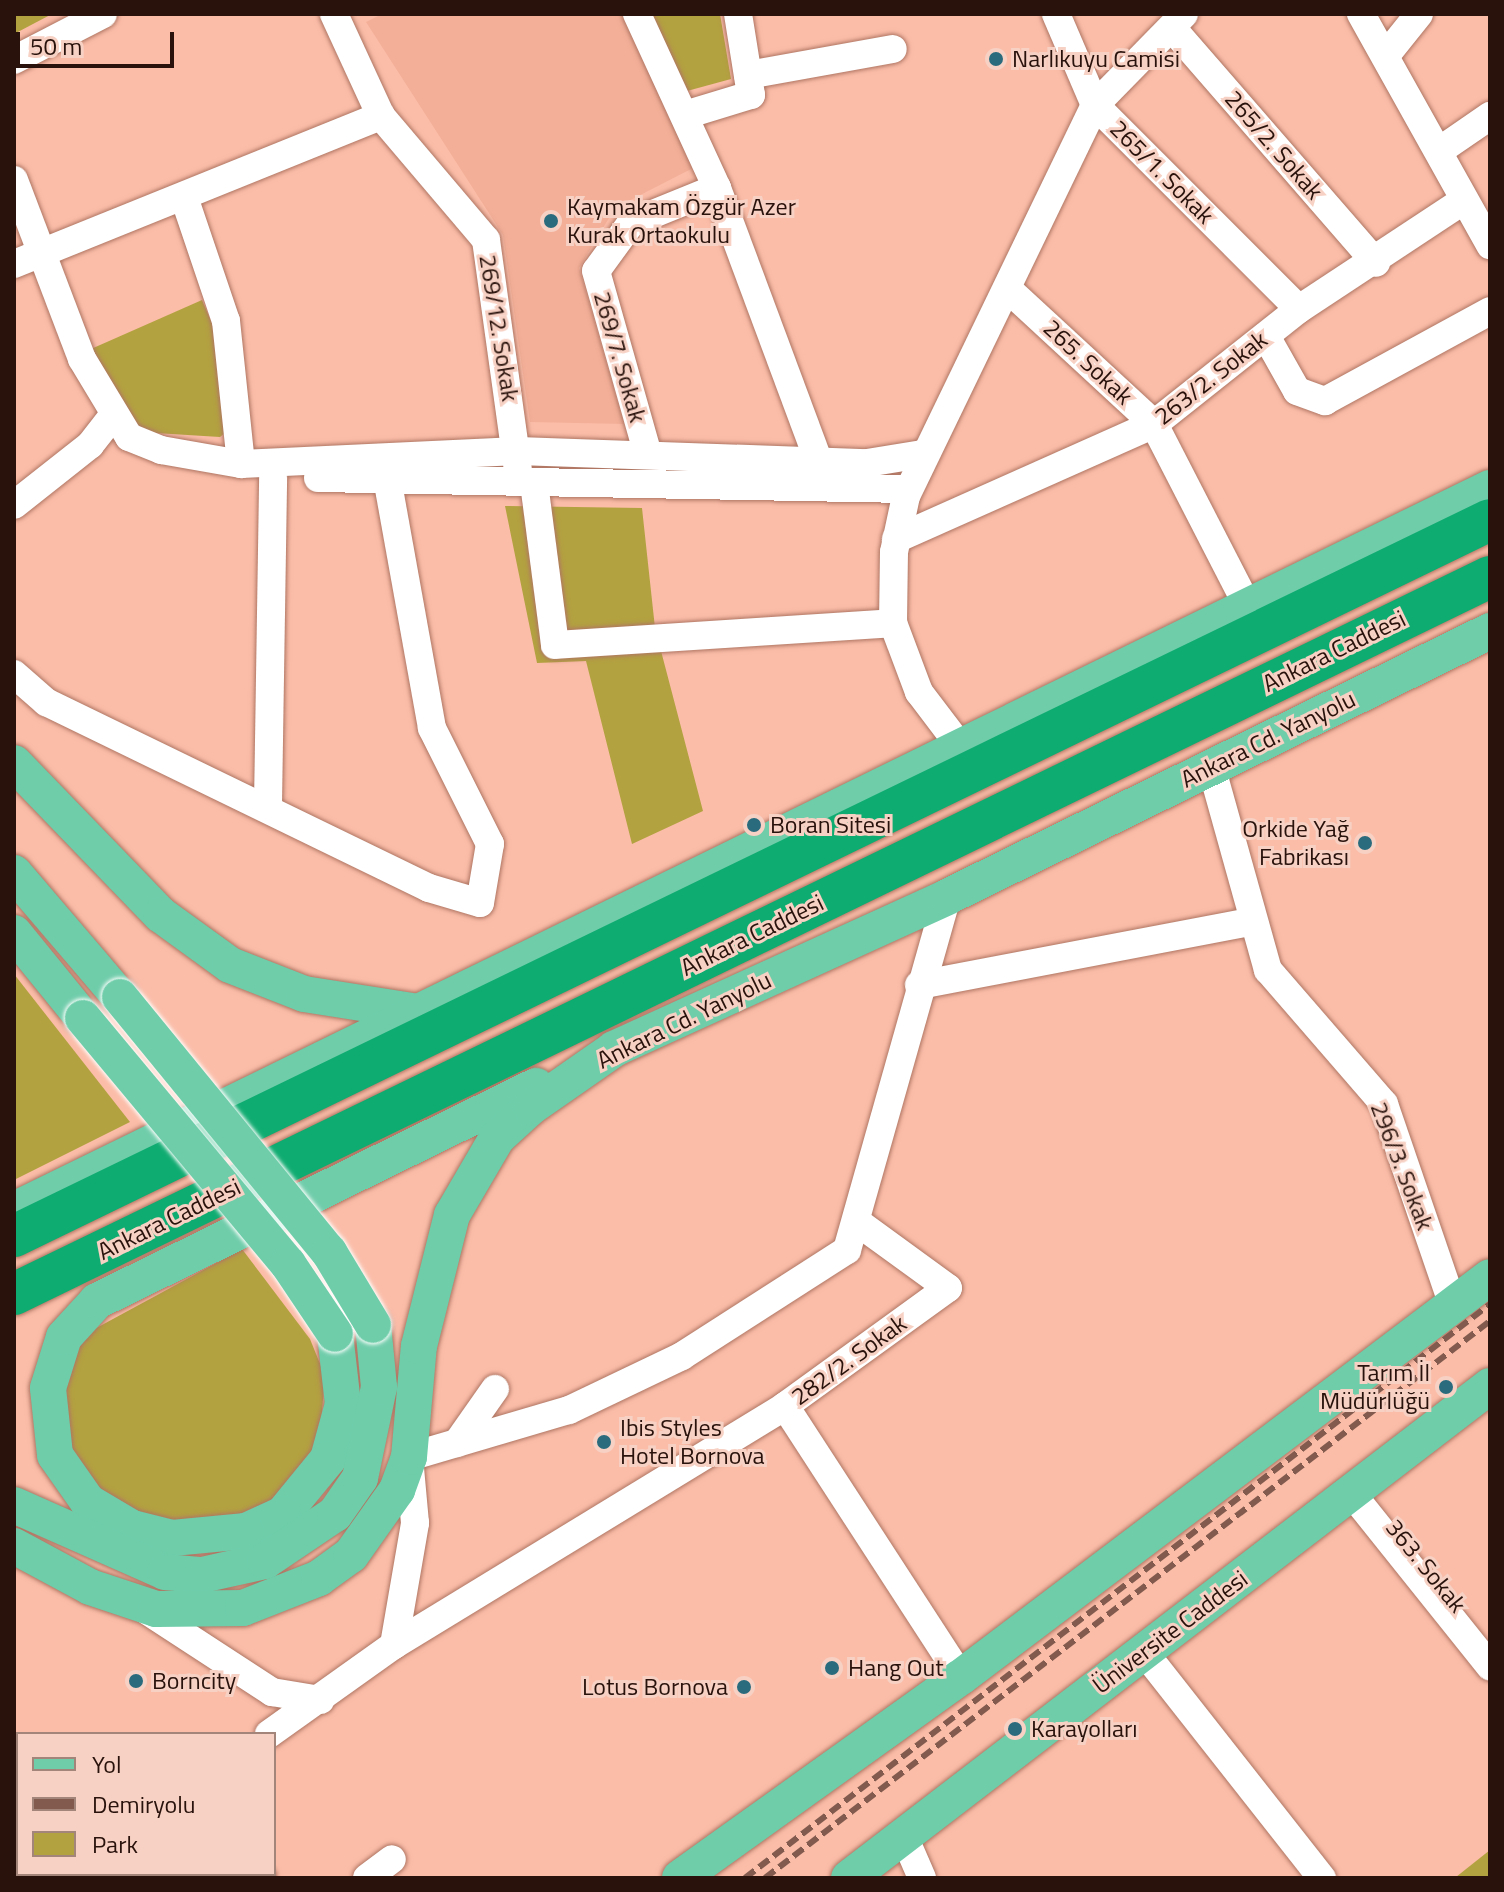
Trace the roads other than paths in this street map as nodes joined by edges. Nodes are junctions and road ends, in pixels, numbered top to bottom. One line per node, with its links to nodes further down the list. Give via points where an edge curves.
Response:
1 (103, 14): 11 (street)
2 (637, 14): 14 (street)
3 (738, 14): 12 (street)
4 (1056, 14): 13 (street, 265/1. Sokak)
5 (1361, 14): 10 (street)
6 (1419, 14): 10 (street)
7 (344, 17): 15 (street, 269/12. Sokak)
8 (1178, 21): 13 (street); 24 (street, 265/2. Sokak)
9 (893, 49): 12 (street)
10 (1387, 54): 17 (street)
11 (14, 60)
12 (748, 75): 14 (street, via 751,95)
13 (1095, 105): 25 (street); 26 (street, 265/1. Sokak)
14 (685, 115): 19 (street)
15 (381, 116): 20 (street); 31 (street, 269/12. Sokak, via 486,240)
16 (1490, 116): 17 (street)
17 (1439, 151): 21 (street)
18 (14, 180): 23 (street)
19 (717, 188): 32 (street, 269/7. Sokak, via 631,223 596,271); 34 (street)
20 (185, 200): 23 (street); 35 (street, via 226,321)
21 (1463, 201): 22 (street); 24 (street, 263/2. Sokak)
22 (1490, 245)
23 (25, 259): 29 (street)
24 (1376, 263): 26 (street, 263/2. Sokak)
25 (1009, 290): 30 (street, 265. Sokak); 33 (street)
26 (1299, 309): 28 (street, 263/2. Sokak)
27 (1490, 311): 28 (street, via 1325,401 1297,391)
28 (1266, 336): 30 (street, 263/2. Sokak)
29 (113, 416): 35 (street, via 129,437 161,450); 41 (street, via 90,445)
30 (1154, 424): 43 (street, 263/2. Sokak); 45 (street, 265. Sokak)
31 (518, 451): 32 (street); 35 (street); 38 (street, 269/12. Sokak)
32 (647, 451): 34 (street)
33 (922, 454): 34 (street, via 867,463); 40 (street)
34 (818, 460)
35 (241, 464): 36 (street)
36 (273, 478): 37 (street); 52 (street)
37 (387, 478): 38 (street); 52 (street, via 432,728 490,844 480,903 429,888)
38 (526, 483): 40 (street); 46 (street, 269/12. Sokak, via 555,645)
39 (1490, 488): 45 (main road)
40 (908, 489): 43 (street)
41 (14, 505)
42 (1490, 520): 62 (highway)
43 (896, 539): 46 (street)
44 (1490, 577): 64 (highway, Ankara Caddesi)
45 (1249, 609): 49 (main road)
46 (893, 623): 49 (street, via 919,692)
47 (1490, 631): 51 (main road, Ankara Cd. Yanyolu)
48 (14, 674): 52 (street, via 46,702)
49 (963, 750): 58 (main road)
50 (14, 763): 58 (main road, via 161,915 230,965 304,994)
51 (1211, 766): 54 (main road, Ankara Cd. Yanyolu); 55 (street, 296/3. Sokak)
52 (268, 804)
53 (14, 873): 72 (main road, bridge, via 329,1252 373,1325 379,1387 360,1478 335,1514 265,1561 202,1575 165,1572)
54 (947, 897): 57 (street); 59 (main road, Ankara Cd. Yanyolu)
55 (1253, 921): 57 (street); 65 (street, 296/3. Sokak, via 1268,970 1384,1104)
56 (14, 933): 59 (main road, bridge, via 83,1018 288,1264 335,1334 343,1404 328,1459 283,1514 246,1531 172,1538 132,1528 88,1502 55,1455 48,1388 64,1337 97,1301)
57 (919, 985): 61 (street)
58 (419, 1012): 60 (main road)
59 (614, 1049): 70 (main road, Ankara Cd. Yanyolu, via 497,1138 452,1215 419,1346)
60 (14, 1210)
61 (860, 1224): 68 (street, 282/2. Sokak, via 948,1288); 69 (street, via 847,1250 682,1356 569,1410)
62 (14, 1236)
63 (1490, 1277): 65 (main road)
64 (14, 1294)
65 (1453, 1306): 79 (main road)
66 (1490, 1386): 71 (main road, Üniversite Caddesi)
67 (495, 1389): 69 (street)
68 (785, 1406): 75 (street, 282/2. Sokak); 79 (street)
69 (457, 1443): 70 (street)
70 (409, 1457): 74 (main road, Ankara Cd. Yanyolu, via 375,1523 351,1555 319,1578 282,1596 202,1613); 75 (street, via 415,1523)
71 (1357, 1490): 76 (street, 363. Sokak); 77 (main road, Üniversite Caddesi); 78 (street)
72 (14, 1505)
73 (14, 1546): 74 (main road, Ankara Cd. Yanyolu)
74 (133, 1601): 80 (street, via 272,1692)
75 (394, 1645): 80 (street, 282/2. Sokak)
76 (1490, 1646)
77 (1144, 1652): 82 (main road, Üniversite Caddesi); 88 (street)
78 (1490, 1666)
79 (961, 1677): 85 (main road)
80 (320, 1700): 81 (street, 282/2. Sokak)
81 (272, 1732)
82 (903, 1834): 86 (main road, Üniversite Caddesi); 87 (street)
83 (392, 1859): 84 (street)
84 (367, 1878)
85 (680, 1878)
86 (849, 1878)
87 (922, 1878)
88 (1322, 1878)

